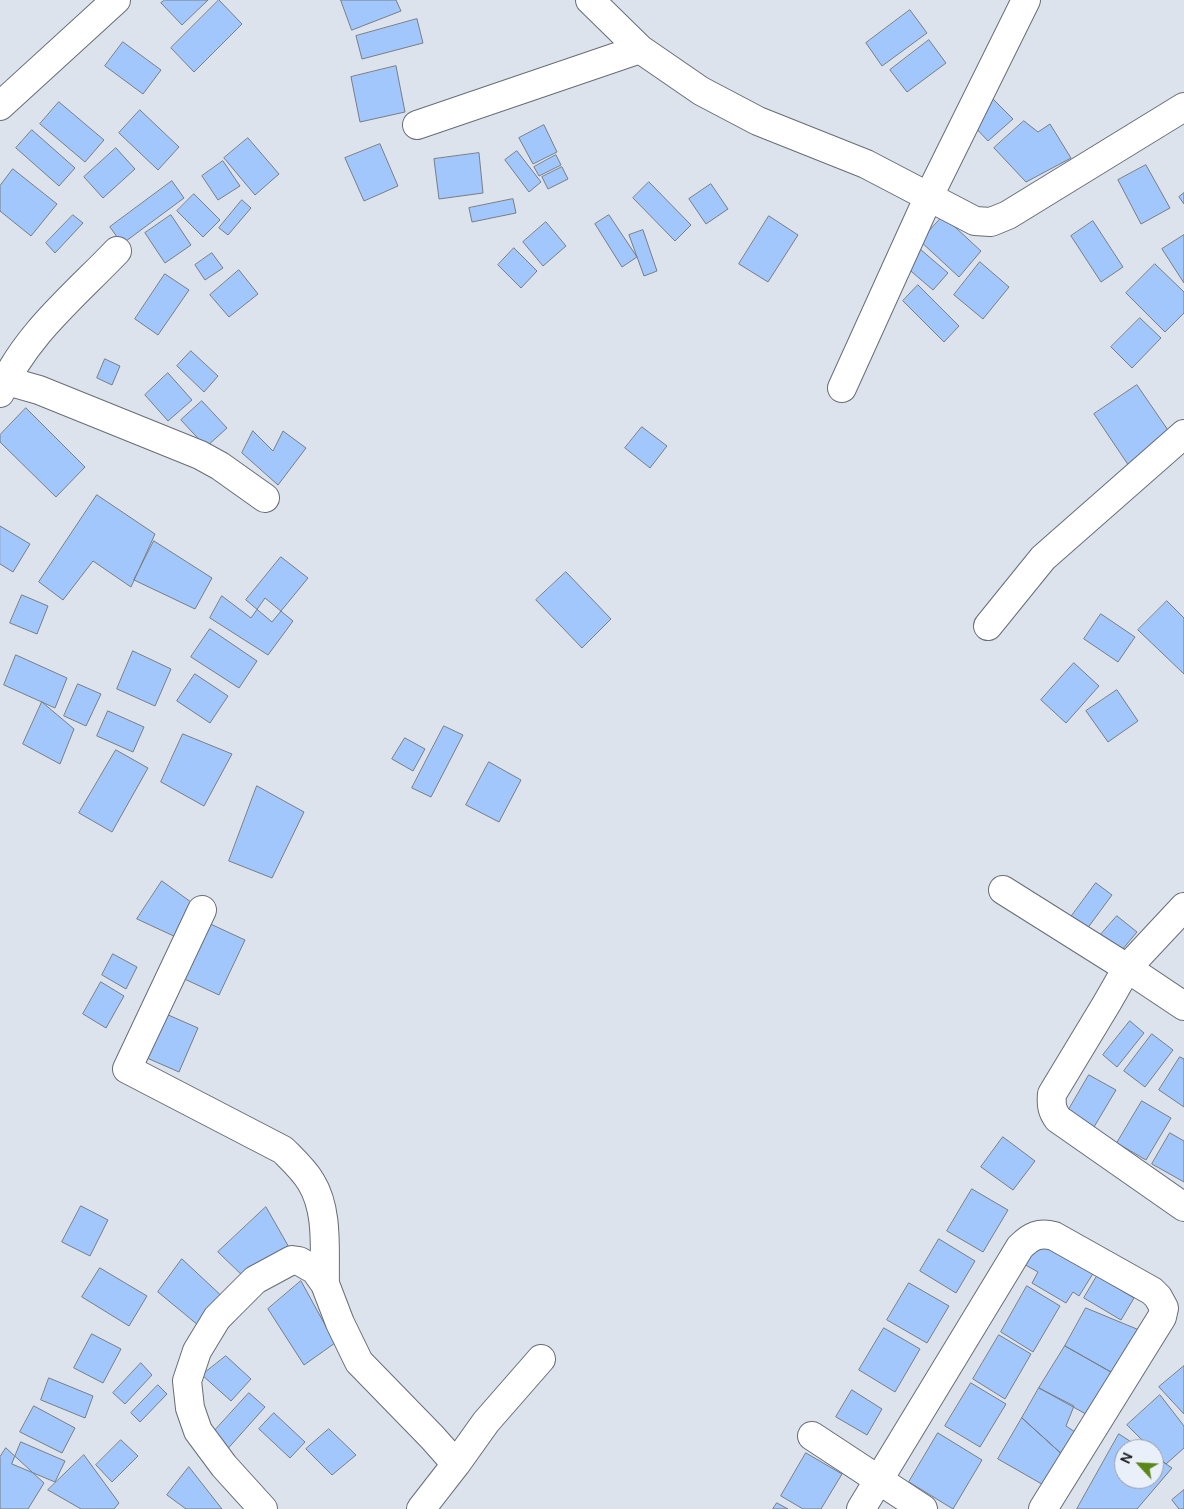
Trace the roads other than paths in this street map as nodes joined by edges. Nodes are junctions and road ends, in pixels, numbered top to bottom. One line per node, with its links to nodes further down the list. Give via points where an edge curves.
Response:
1 (116, 0): 5 (street)
2 (590, 0): 4 (street)
3 (1026, 0): 8 (street)
4 (640, 49): 7 (street); 8 (street, via 701,91 758,121 866,164)
5 (0, 106)
6 (1184, 107): 8 (street, via 1008,215 991,222 975,221)
7 (416, 125)
8 (929, 196): 11 (street)
9 (117, 251): 10 (street, via 35,336)
10 (2, 384): 13 (street, via 58,397 200,455)
11 (842, 388)
12 (1184, 434): 14 (street, via 1043,558)
13 (266, 498)
14 (988, 626)
15 (1003, 890): 18 (street)
16 (1184, 907): 18 (street)
17 (202, 910): 21 (street, via 127,1069 283,1150 300,1167 312,1183 322,1210)
18 (1127, 968): 19 (street); 20 (street, via 1052,1094 1053,1112 1095,1146)
19 (1184, 1006)
20 (1184, 1207)
21 (325, 1284): 24 (street, via 359,1362); 26 (street, via 315,1270 295,1260 255,1280 218,1318 197,1351 187,1381 190,1408 198,1431)
22 (541, 1359): 24 (street, via 486,1422)
23 (812, 1436): 25 (street)
24 (456, 1464): 27 (street)
25 (877, 1480): 28 (street); 29 (street); 30 (street, via 1020,1247 1027,1240 1044,1233 1152,1292 1164,1308 1162,1317)
26 (263, 1509)
27 (421, 1509)
28 (861, 1509)
29 (923, 1509)
30 (1043, 1509)

